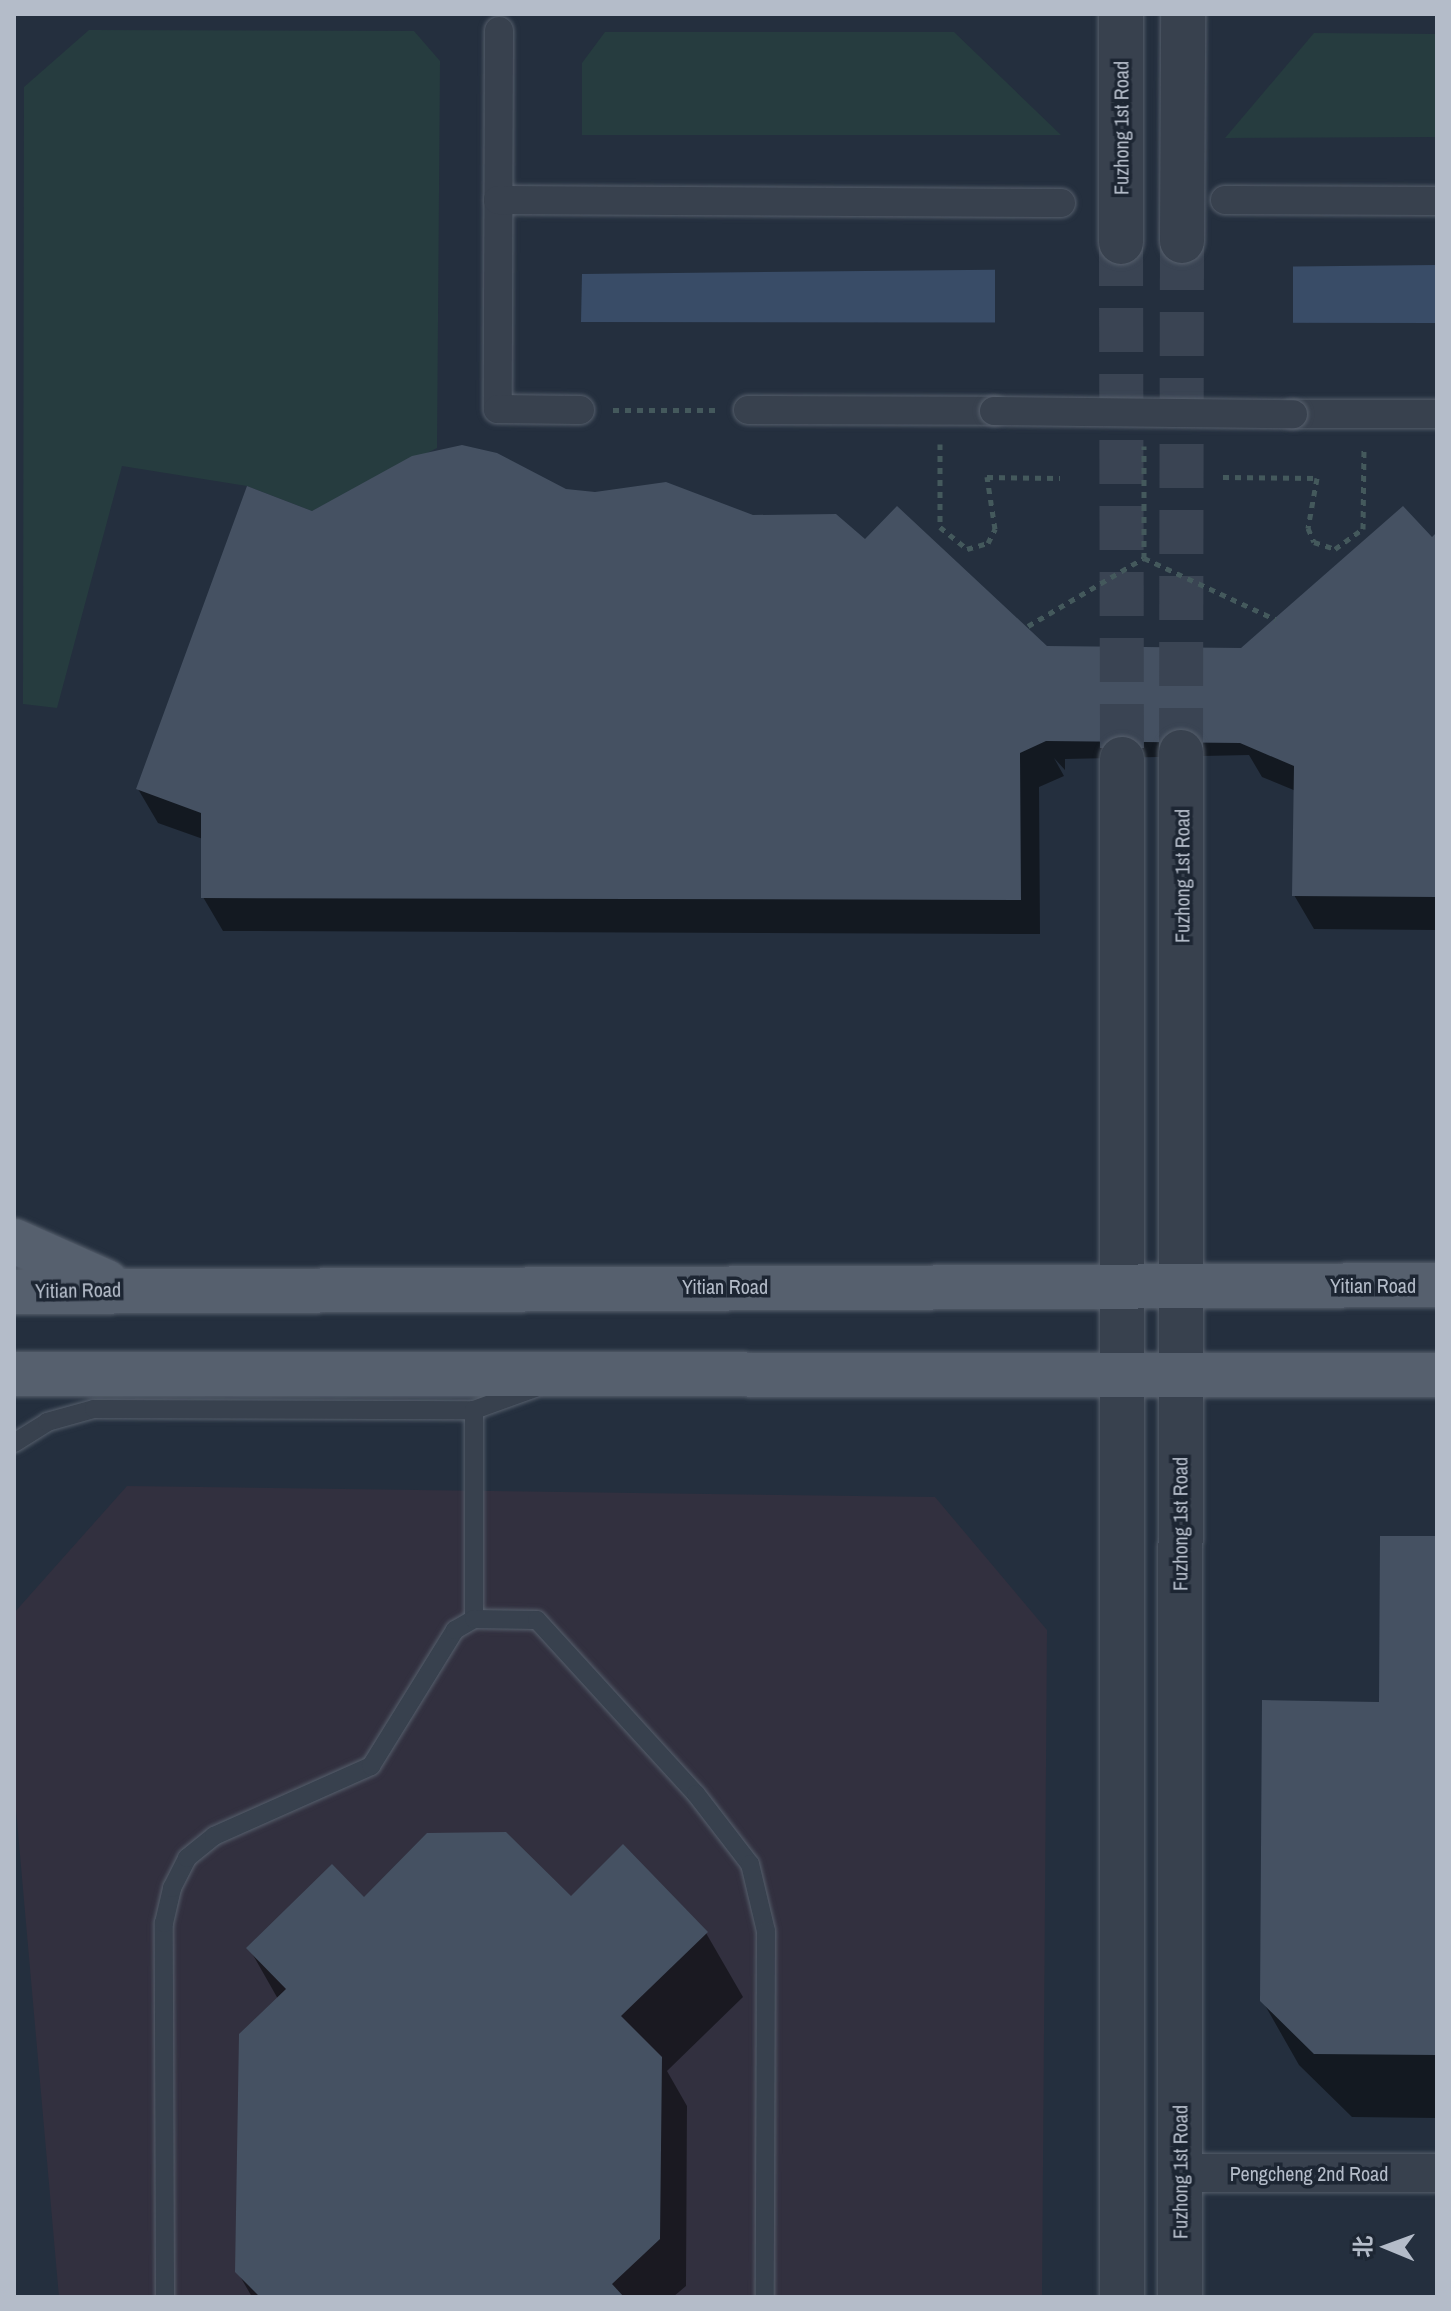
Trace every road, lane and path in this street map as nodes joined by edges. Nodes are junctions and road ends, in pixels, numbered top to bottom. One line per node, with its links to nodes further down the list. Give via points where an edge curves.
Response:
1 (1121, 14): 9 (street, Fuzhong 1st Road)
2 (1183, 14): 8 (street)
3 (499, 31): 4 (street)
4 (498, 200): 7 (street); 10 (street, via 498,409)
5 (1225, 200): 6 (street)
6 (1437, 201)
7 (1061, 203)
8 (1182, 241)
9 (1121, 242)
10 (580, 410): 11 (path)
11 (748, 410): 12 (street)
12 (940, 411): 13 (street, bridge); 17 (path, via 940,527 961,546 982,546 995,529 987,507 987,477)
13 (1144, 413): 14 (street, bridge); 18 (path)
14 (1365, 413): 15 (street); 16 (path, via 1363,529 1342,546 1320,546 1308,528 1316,507 1317,478)
15 (1437, 414)
16 (1223, 477)
17 (1060, 478)
18 (1144, 558): 19 (path, bridge); 20 (path, bridge)
19 (1275, 619)
20 (1028, 626)
21 (1181, 752): 26 (street, Fuzhong 1st Road)
22 (1122, 759): 25 (street)
23 (14, 1241): 27 (main road)
24 (1437, 1285): 26 (main road, Yitian Road)
25 (1122, 1286): 26 (main road, Yitian Road); 27 (main road, Yitian Road); 32 (street)
26 (1182, 1286): 31 (street, Fuzhong 1st Road)
27 (124, 1289): 28 (main road, Yitian Road)
28 (14, 1292)
29 (14, 1374): 30 (main road)
30 (574, 1374): 32 (main road); 34 (lane)
31 (1181, 1374): 32 (main road); 33 (main road); 37 (street, Fuzhong 1st Road)
32 (1122, 1375): 41 (street)
33 (1437, 1375)
34 (474, 1410): 35 (lane, via 94,1409 47,1422); 36 (lane)
35 (14, 1443)
36 (474, 1619): 39 (lane, via 455,1630 371,1766 214,1836 187,1858 172,1888 164,1954); 40 (lane, via 537,1620 696,1794 750,1864 766,1931)
37 (1180, 2173): 38 (street, Pengcheng 2nd Road); 42 (street, Fuzhong 1st Road)
38 (1437, 2173)
39 (165, 2297)
40 (765, 2297)
41 (1122, 2297)
42 (1180, 2297)

